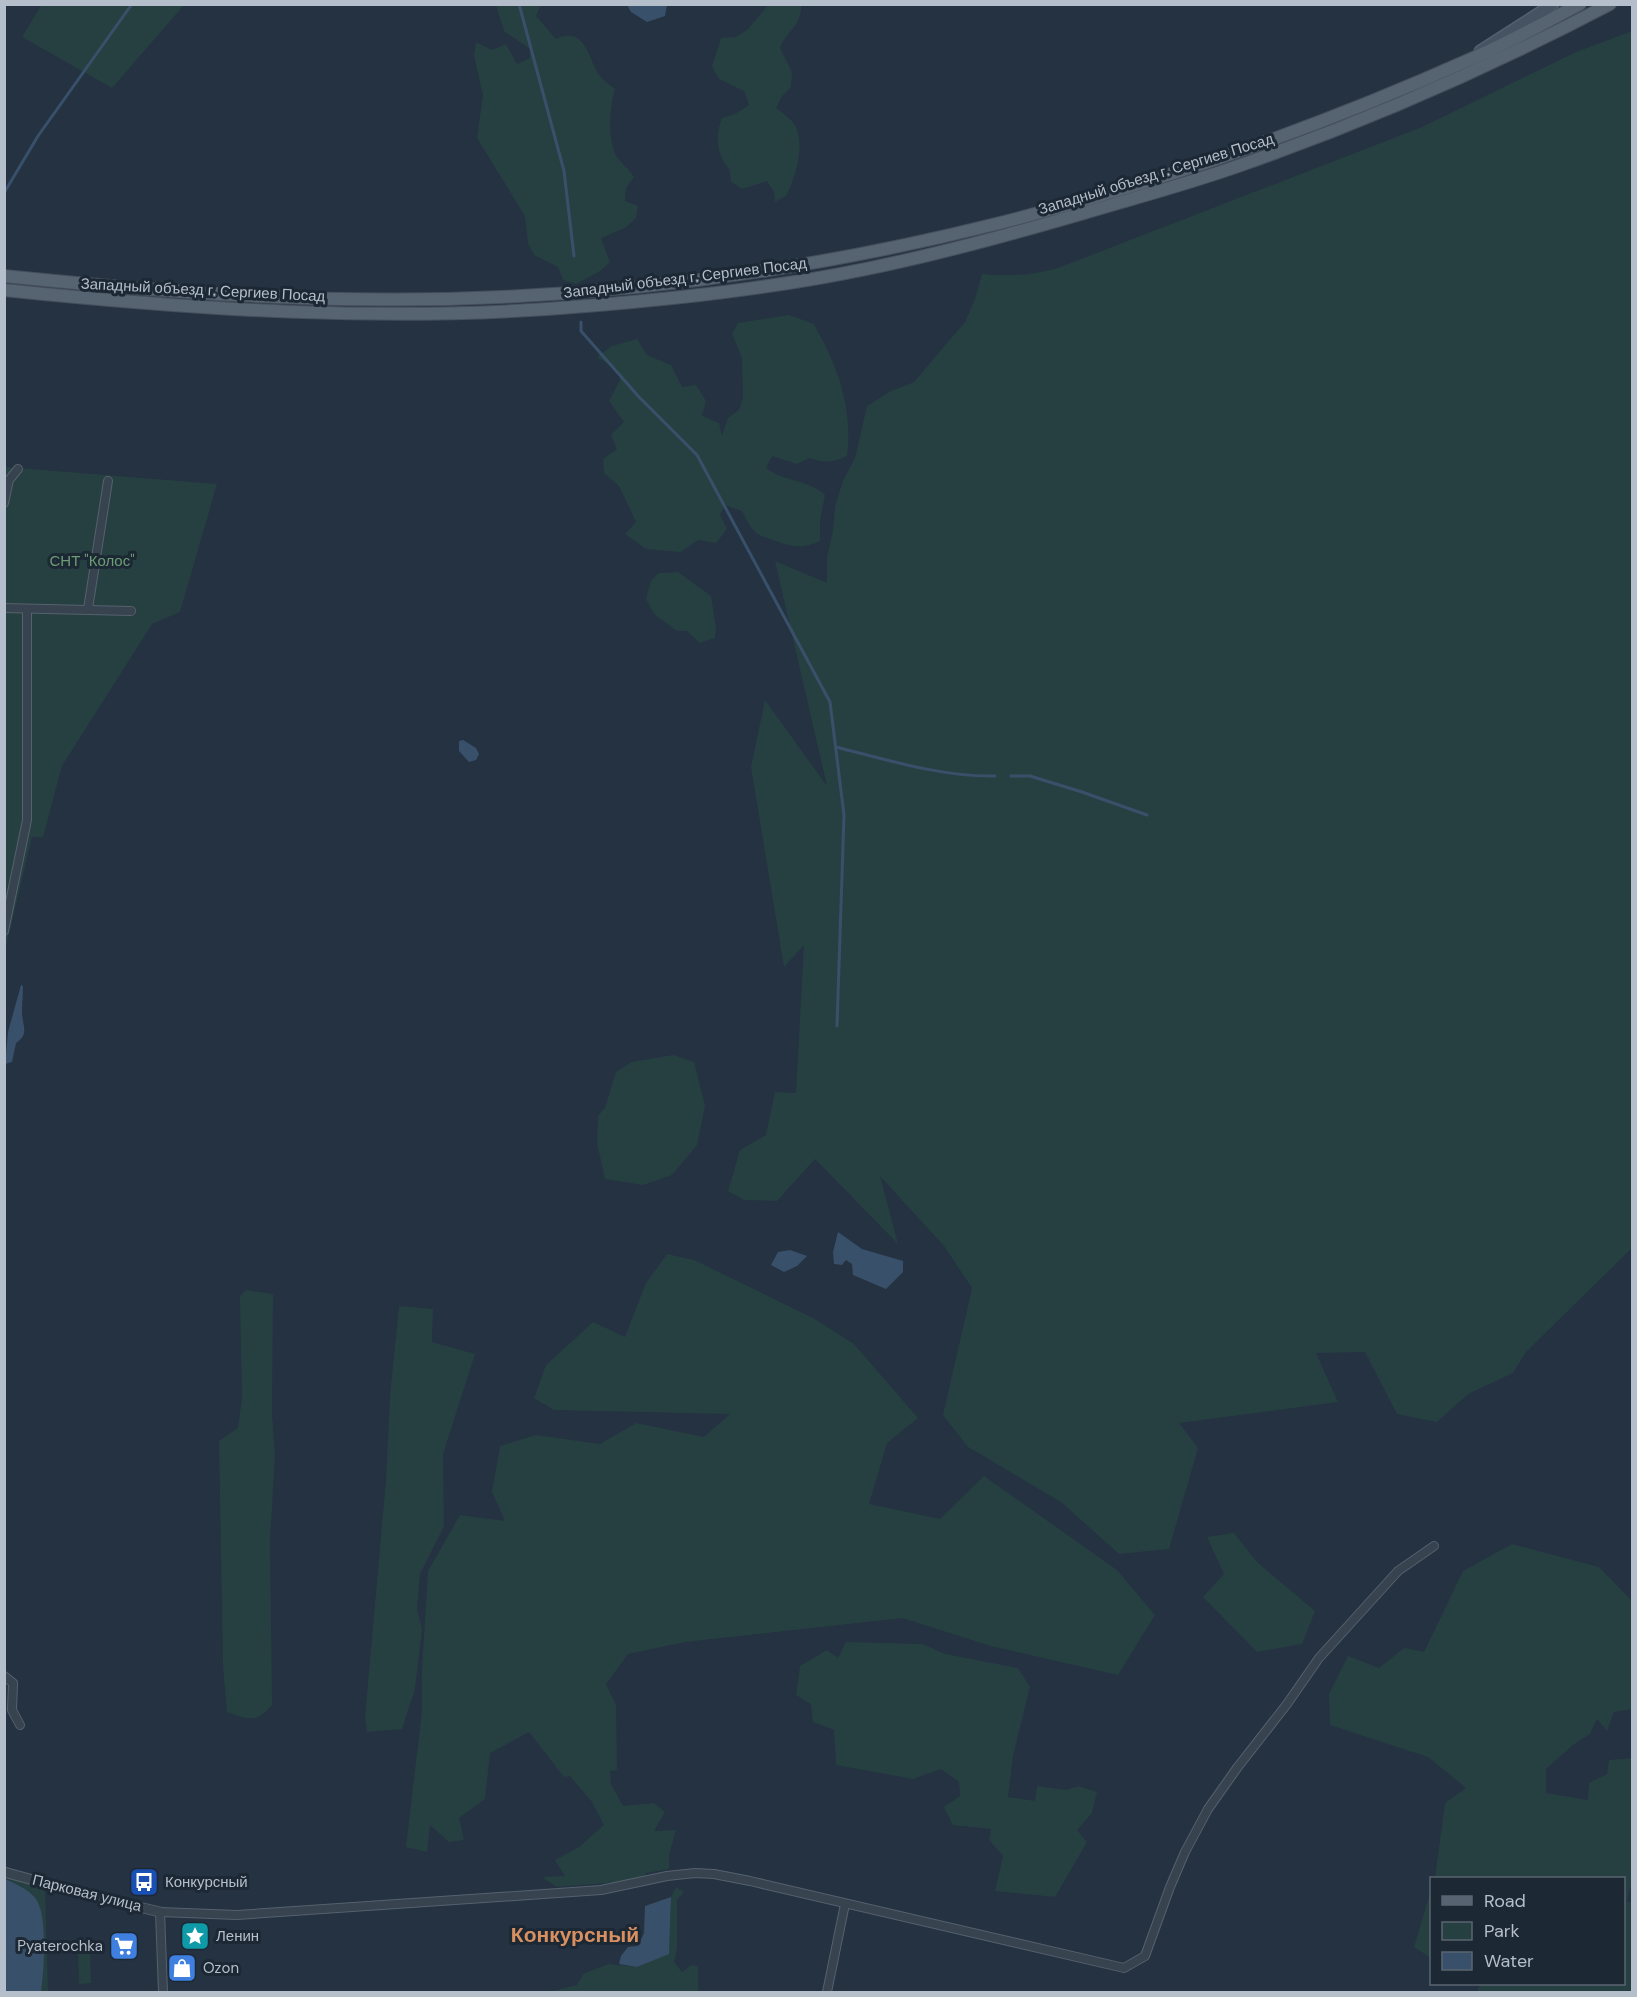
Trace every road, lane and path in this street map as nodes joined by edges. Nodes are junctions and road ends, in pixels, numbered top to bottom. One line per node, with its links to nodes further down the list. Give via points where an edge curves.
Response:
1 (1553, 4): 4 (main road)
2 (1580, 4): 4 (main road, Западный объезд г. Сергиев Посад)
3 (1610, 4): 6 (main road, Западный объезд г. Сергиев Посад, via 1494,62 1339,129 1243,165 999,238 769,286 585,306 431,313 220,309)
4 (1462, 63): 5 (main road, Западный объезд г. Сергиев Посад, via 1336,117 1186,170 886,251 769,272 580,293 429,299 219,295)
5 (4, 276)
6 (4, 290)
7 (18, 469): 9 (street, via 9,480)
8 (108, 481): 12 (street)
9 (4, 503)
10 (4, 608): 11 (street)
11 (27, 609): 12 (street); 14 (street, via 27,820)
12 (88, 609): 13 (street)
13 (131, 611)
14 (4, 931)
15 (1434, 1546): 19 (street, via 1398,1571 1319,1658 1237,1767 1185,1852 1145,1956 1135,1964 1125,1968)
16 (4, 1676): 17 (street, via 13,1683 12,1710)
17 (20, 1725)
18 (4, 1872): 20 (street, Парковая улица)
19 (845, 1904): 20 (street, via 750,1881 694,1873 601,1890 237,1915); 22 (street)
20 (160, 1912): 21 (street, Парковая улица)
21 (163, 1992)
22 (827, 1992)

